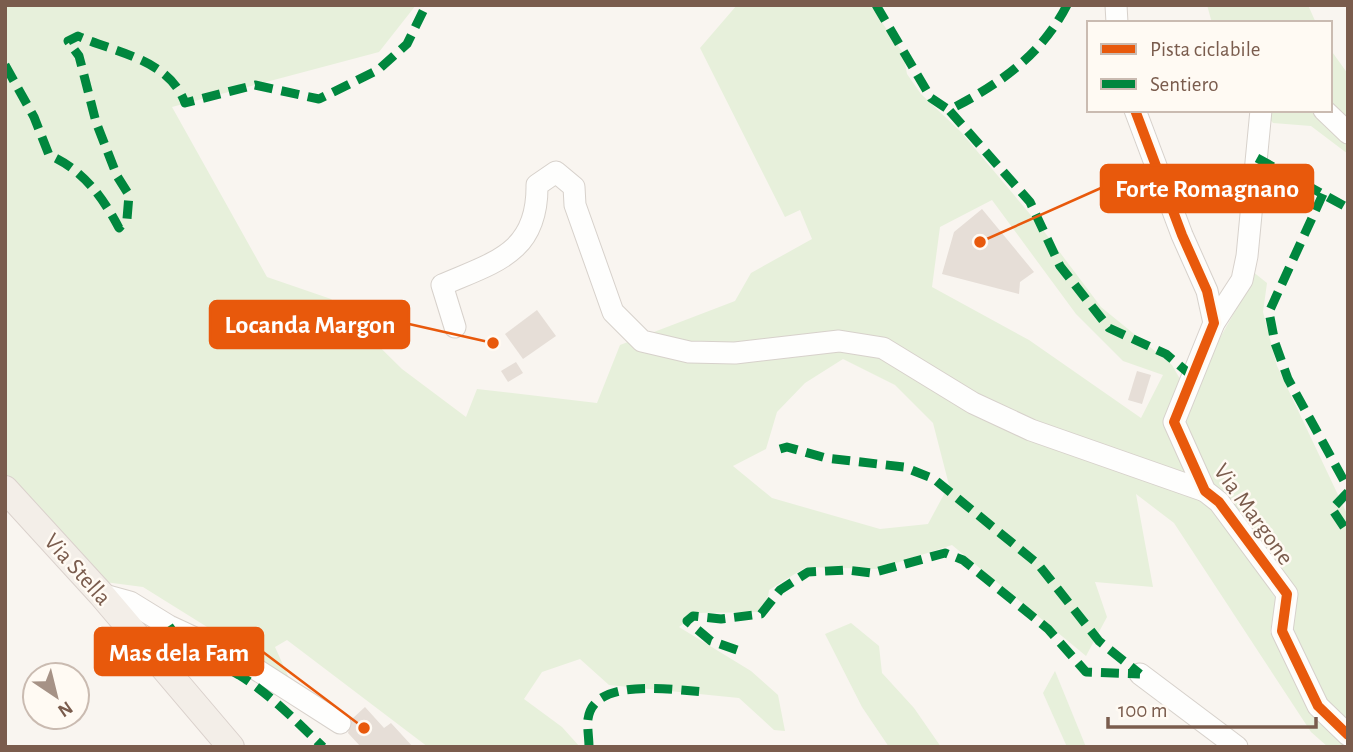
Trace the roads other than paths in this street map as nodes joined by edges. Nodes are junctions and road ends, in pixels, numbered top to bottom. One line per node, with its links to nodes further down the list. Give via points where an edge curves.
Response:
1 (1136, 112): 5 (street, via 1207,291)
2 (1261, 112): 5 (street, Via Margone, via 1245,268)
3 (1326, 112): 4 (street)
4 (1348, 132)
5 (1214, 323): 8 (street, Via Margone, via 1174,422)
6 (454, 327): 8 (street, Via Margone, via 442,285 503,259 521,245 537,210 537,185 556,172 574,187 575,205 613,312 642,341 700,353 839,341 883,348 973,403 1031,430)
7 (5, 489): 9 (main road, Via Stella)
8 (1205, 491): 12 (street, Via Margone, via 1219,502 1287,594 1282,631 1318,706)
9 (101, 594): 11 (street, via 130,602 240,659); 13 (main road, Via Stella)
10 (1140, 674): 14 (street)
11 (340, 723)
12 (1348, 735)
13 (231, 747)
14 (1237, 747)

